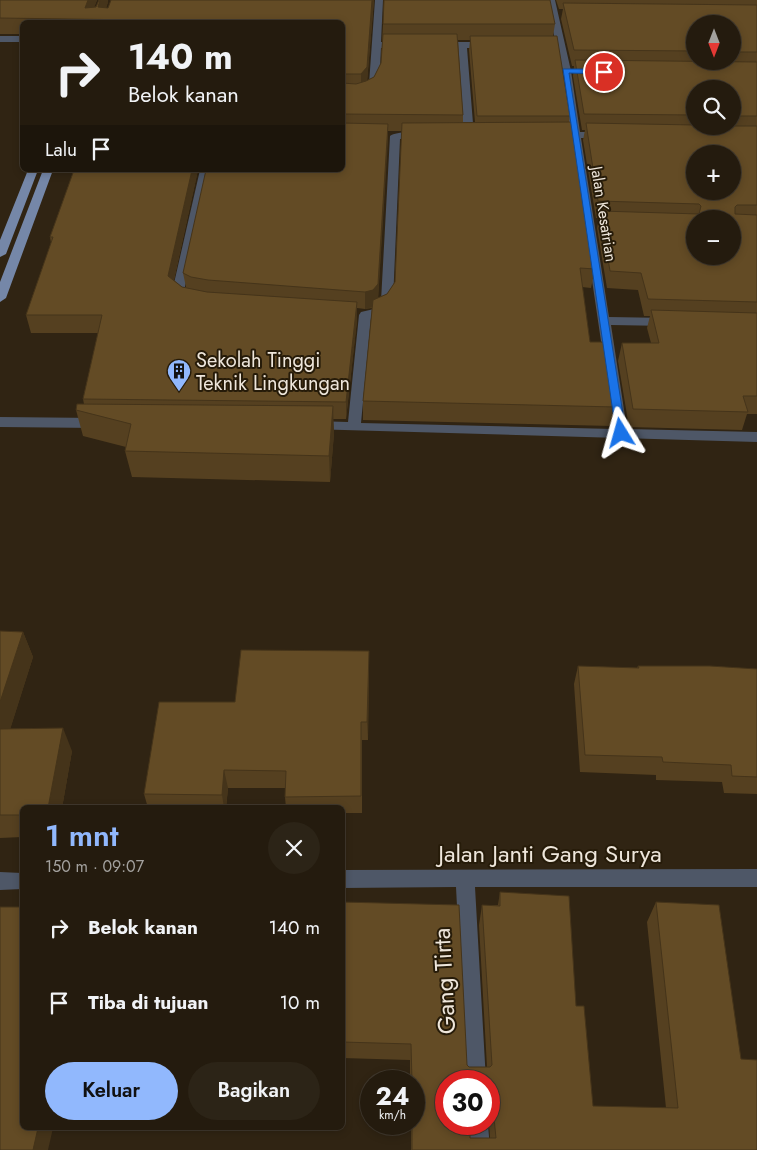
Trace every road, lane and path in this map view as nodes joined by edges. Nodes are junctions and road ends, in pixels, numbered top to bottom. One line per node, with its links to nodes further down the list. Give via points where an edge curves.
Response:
1 (379, 0): 5 (street)
2 (551, 0): 10 (street, Jalan Kesatrian, via 559,14 555,44 570,71)
3 (0, 39): 4 (street)
4 (20, 39)
5 (375, 44): 6 (street); 8 (street, via 371,92)
6 (462, 44): 7 (street); 12 (street)
7 (501, 44)
8 (345, 95)
9 (546, 135): 10 (street)
10 (575, 135): 13 (street); 20 (street, Jalan Kesatrian, via 594,223)
11 (432, 136): 25 (street, via 391,136 387,302 374,314 360,315)
12 (469, 136)
13 (614, 136)
14 (32, 172): 17 (main road)
15 (47, 172): 18 (main road)
16 (206, 172): 19 (street, via 178,292)
17 (0, 254)
18 (0, 298)
19 (200, 301)
20 (604, 321): 21 (street); 26 (street, Jalan Kesatrian)
21 (681, 323)
22 (0, 422): 23 (street)
23 (109, 424)
24 (305, 426): 25 (street)
25 (354, 426): 26 (street)
26 (621, 433): 27 (street)
27 (757, 437)
28 (465, 878): 29 (street, Jalan Janti Gang Surya); 30 (street, Jalan Janti Gang Surya); 33 (street, Gang Tirta)
29 (757, 878)
30 (345, 879)
31 (0, 881): 32 (street)
32 (20, 881)
33 (475, 1070)
34 (478, 1135): 35 (street)
35 (479, 1150)

